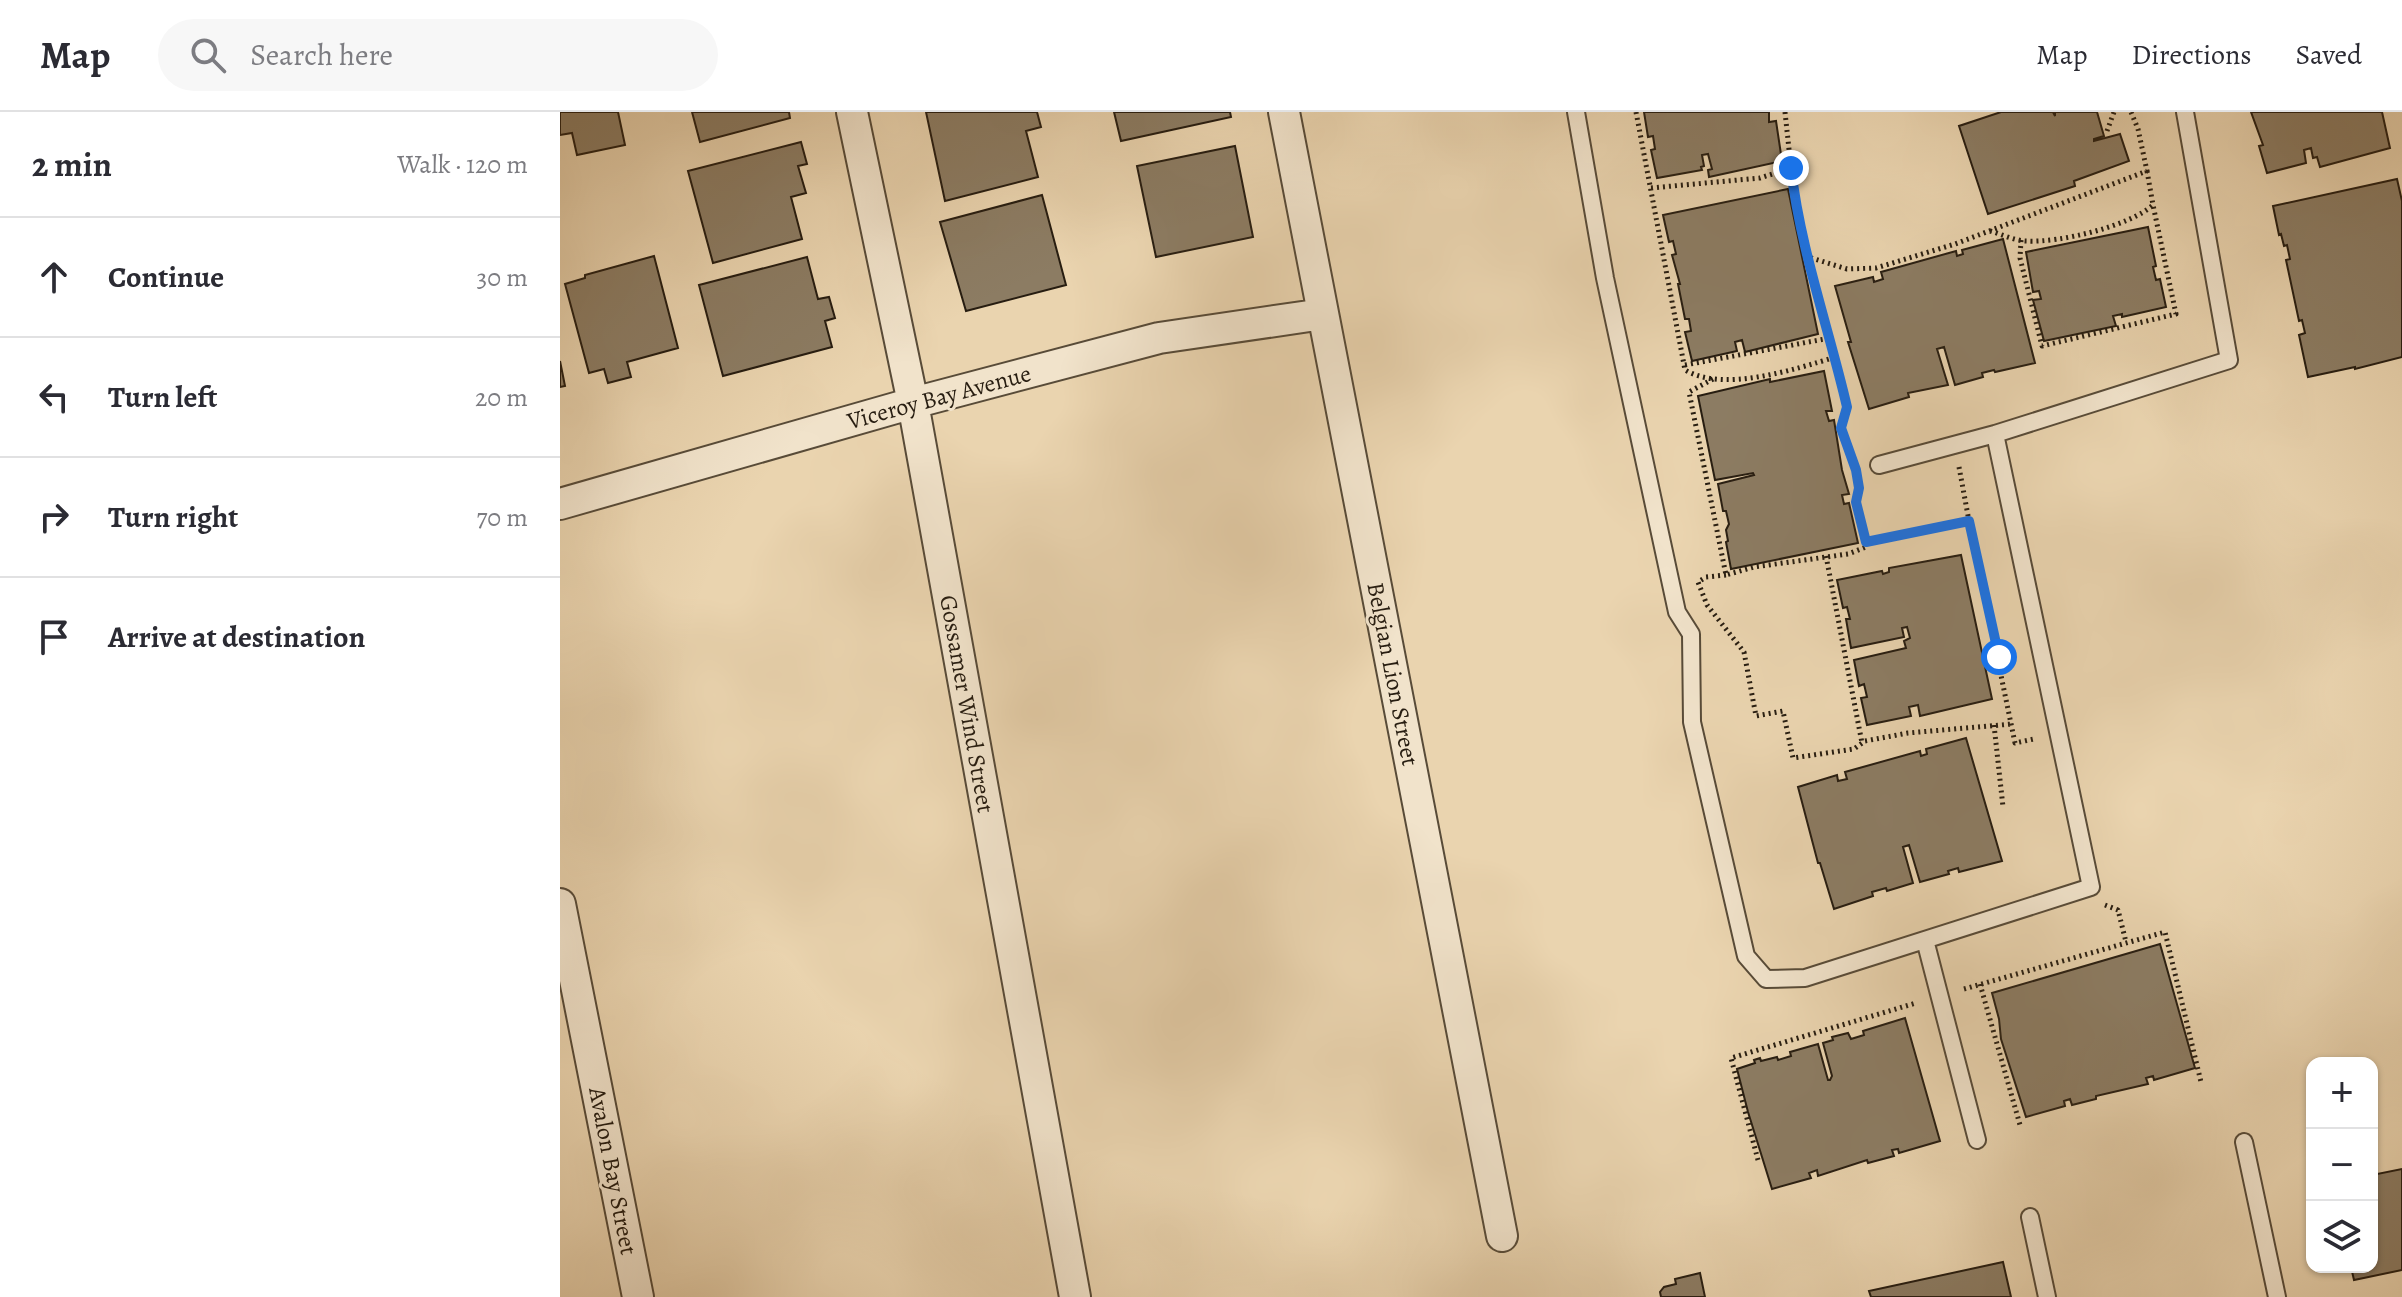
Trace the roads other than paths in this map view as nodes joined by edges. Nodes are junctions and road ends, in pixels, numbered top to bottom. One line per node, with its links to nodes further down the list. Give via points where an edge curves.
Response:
1 (852, 112): 6 (street, Gossamer Wind Street)
2 (1284, 112): 5 (street, Belgian Lion Street)
3 (1576, 112): 11 (lane, via 1605,278 1677,612 1691,634 1692,722 1746,956 1766,979 1805,978)
4 (2185, 112): 7 (lane, via 2229,360)
5 (1323, 314): 6 (street, Viceroy Bay Avenue, via 1159,338); 15 (street, Belgian Lion Street)
6 (913, 403): 9 (street, Viceroy Bay Avenue); 17 (street, Gossamer Wind Street)
7 (1995, 434): 8 (lane); 11 (lane, via 2091,887)
8 (1879, 465)
9 (560, 504)
10 (560, 904): 16 (street, Avalon Bay Street)
11 (1925, 940): 12 (lane)
12 (1977, 1140)
13 (2244, 1142): 19 (lane)
14 (2030, 1217): 18 (lane)
15 (1502, 1236)
16 (638, 1297)
17 (1075, 1297)
18 (2047, 1297)
19 (2277, 1297)

